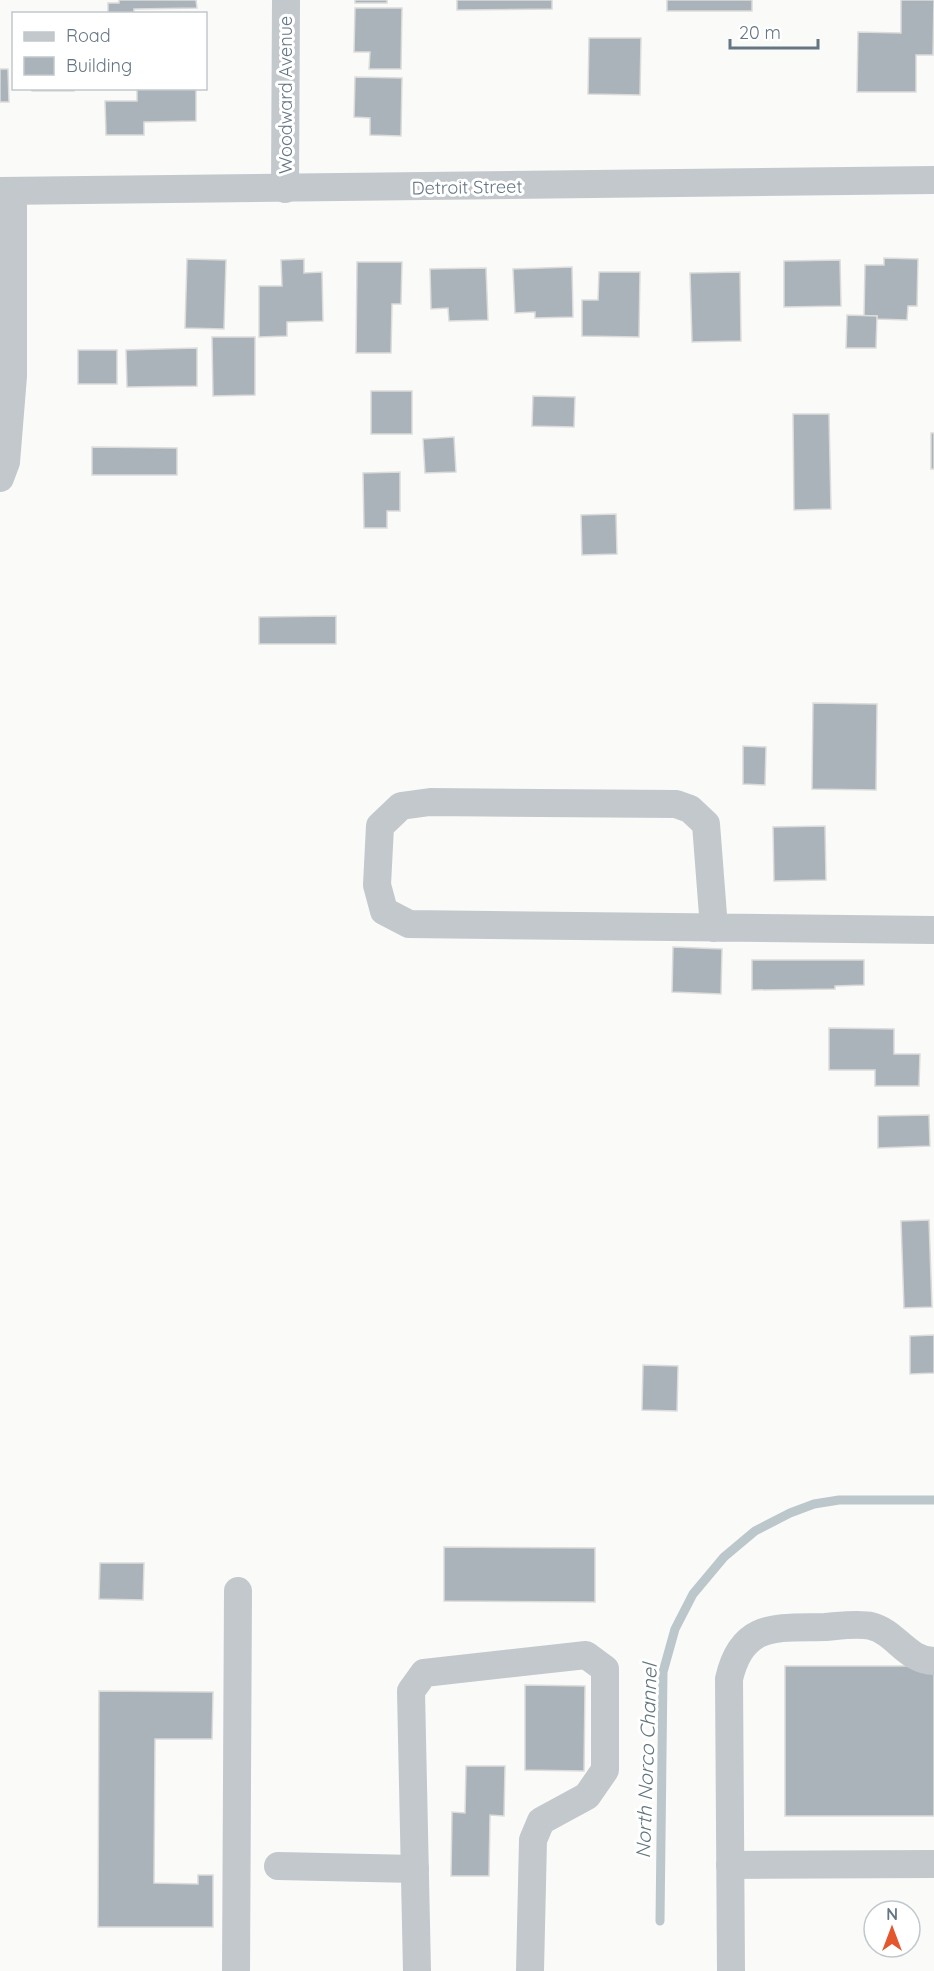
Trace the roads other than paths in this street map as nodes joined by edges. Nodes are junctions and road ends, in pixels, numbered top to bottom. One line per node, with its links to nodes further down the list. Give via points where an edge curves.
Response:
1 (286, 0): 3 (street, Woodward Avenue)
2 (934, 180): 3 (street, Detroit Street)
3 (285, 189): 4 (street, Detroit Street)
4 (7, 191): 5 (street, via 13,376 6,462)
5 (0, 478)
6 (714, 928): 6 (street, via 409,924 384,911 377,885 380,825 401,806 430,802 676,804 690,809 706,824); 7 (street)
7 (934, 930)
8 (238, 1591): 14 (street)
9 (934, 1661): 11 (street, via 912,1655 888,1634 871,1626 788,1627 762,1631 745,1642 734,1659 729,1679)
10 (934, 1863): 11 (street)
11 (730, 1865): 17 (street)
12 (278, 1866): 13 (street)
13 (415, 1869): 15 (street); 16 (street, via 411,1691 424,1673 586,1655 605,1669 605,1770 587,1796 541,1821 533,1840)
14 (236, 1971)
15 (417, 1971)
16 (530, 1971)
17 (731, 1971)

